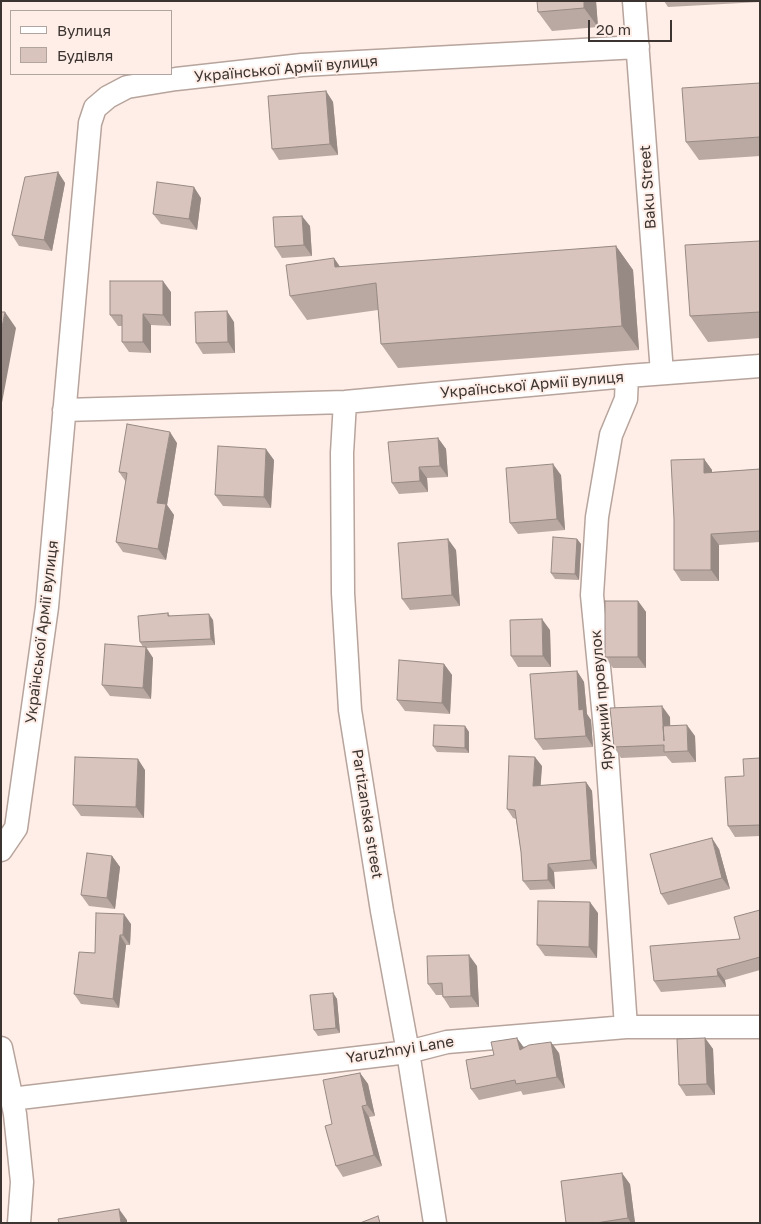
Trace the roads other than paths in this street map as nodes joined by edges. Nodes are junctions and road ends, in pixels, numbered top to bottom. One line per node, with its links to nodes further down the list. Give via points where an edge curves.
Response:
1 (634, 1): 2 (street, Baku Street)
2 (638, 47): 4 (street, Baku Street); 7 (street, Української Армії вулиця, via 302,64 127,87 108,97 95,108 90,123)
3 (760, 366): 4 (street, Української Армії вулиця)
4 (662, 373): 5 (street, Української Армії вулиця)
5 (626, 376): 6 (street, Української Армії вулиця); 9 (street, Яружний провулок, via 626,399 611,435 597,516 592,595 606,739)
6 (345, 402): 7 (street, Української Армії вулиця); 12 (street, Partizanska street, via 343,593 350,710)
7 (64, 410): 8 (street, Української Армії вулиця, via 47,607 16,828)
8 (1, 850)
9 (626, 1027): 10 (street, Yaruzhnyi Lane); 12 (street, Yaruzhnyi Lane, via 447,1042)
10 (760, 1027)
11 (1, 1048): 13 (street)
12 (408, 1052): 13 (street, Yaruzhnyi Lane); 15 (street, Partizanska street)
13 (11, 1099): 14 (street, via 22,1182)
14 (19, 1223)
15 (435, 1223)

